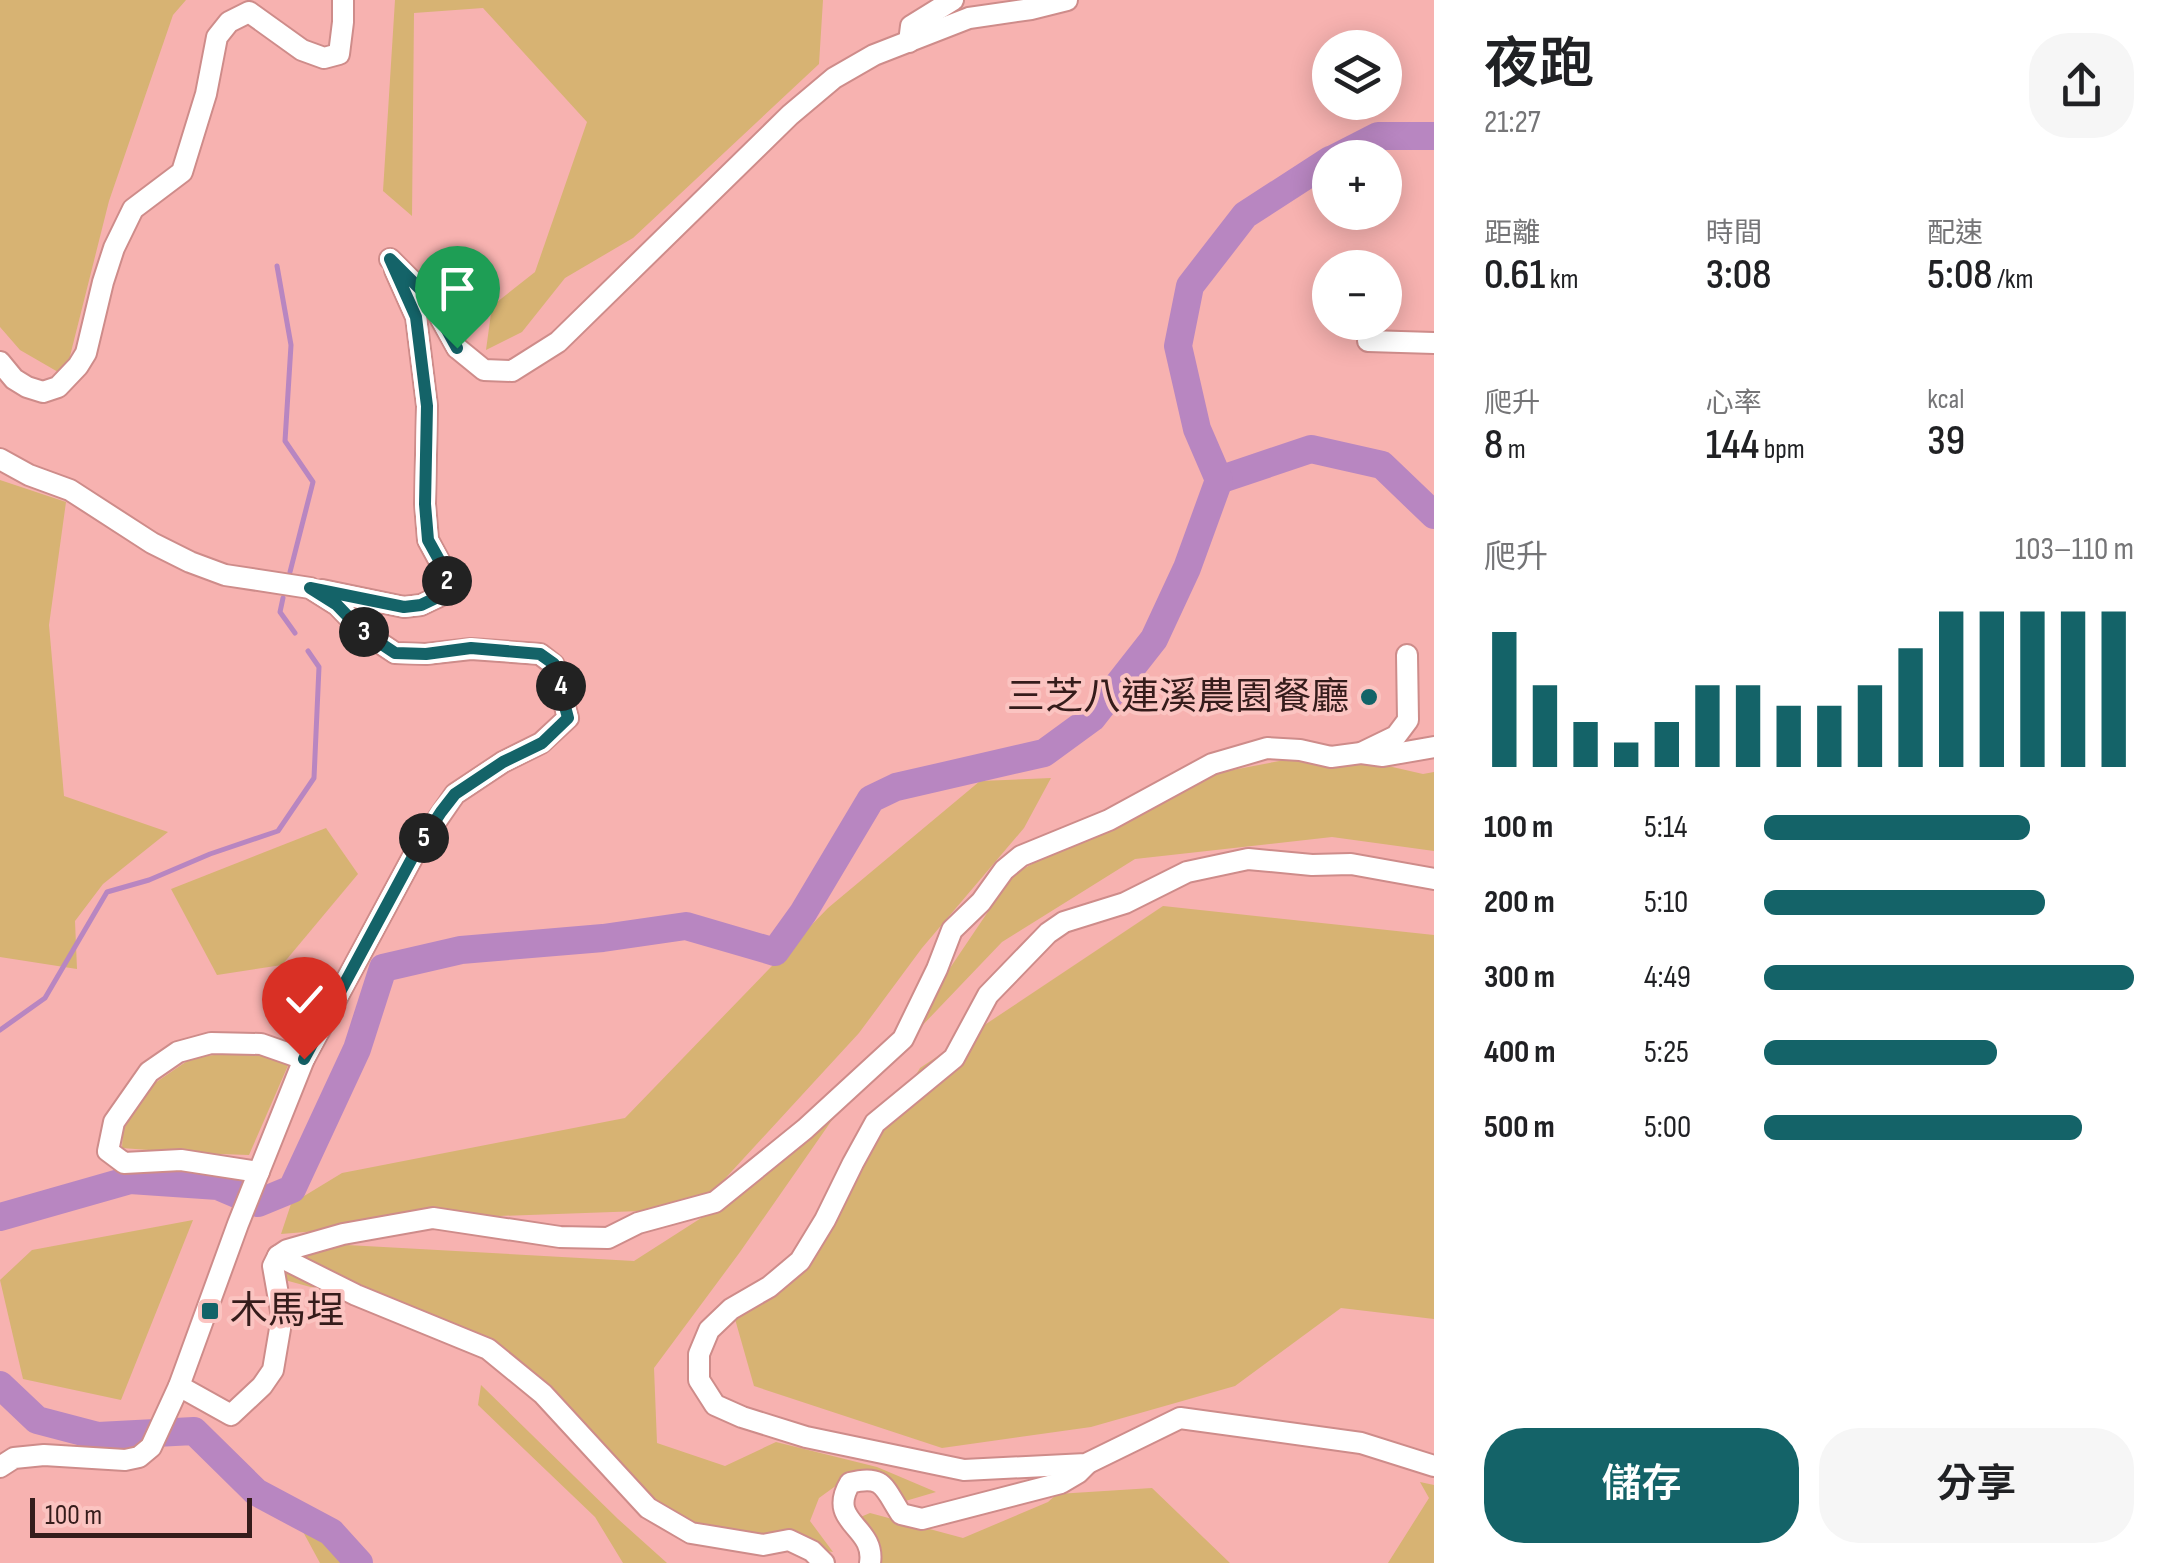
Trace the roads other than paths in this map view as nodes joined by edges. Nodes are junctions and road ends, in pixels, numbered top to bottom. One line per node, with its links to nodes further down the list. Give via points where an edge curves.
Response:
1 (343, 0): 7 (street, via 339,54 324,58 249,12 229,22 217,37 182,172 133,209 114,248 78,366 58,387 42,392 14,379)
2 (953, 0): 4 (street, via 910,26)
3 (1067, 0): 4 (street, via 969,18)
4 (909, 42): 9 (street, via 834,78 558,342 512,372 484,370 457,348 430,299 390,259 416,317 427,406 428,540 448,576 444,594 404,607)
5 (1368, 342): 6 (street)
6 (1434, 342)
7 (0, 362)
8 (0, 459): 9 (street, via 70,490 190,562 225,575)
9 (310, 588): 14 (street, via 395,653 471,648 540,654 554,664 568,718 542,743 455,794 441,812)
10 (1407, 655): 12 (street, via 1408,720 1396,736)
11 (1434, 748): 12 (street, via 1383,756)
12 (1361, 752): 16 (street, via 1331,756 1266,748 1212,764 1109,820 1021,856 952,930 903,1039 806,1130 714,1202 608,1238 433,1218 343,1234)
13 (1434, 879): 18 (street, via 1351,864 1248,860 1188,872 1126,903 1064,922 988,995 954,1058 875,1123 800,1261 731,1309 699,1354 699,1380 715,1404 806,1437 964,1470)
14 (304, 1059): 15 (street); 15 (street, via 261,1044 211,1043 178,1052 149,1072 114,1122 108,1150 124,1163 181,1160)
15 (257, 1176): 17 (street)
16 (278, 1256): 17 (street, via 273,1266 282,1317 273,1370 262,1386 231,1415); 21 (street, via 488,1349 543,1394 648,1508 691,1533 763,1545 789,1540)
17 (179, 1387): 20 (street, via 151,1447 139,1457 44,1455)
18 (1086, 1464): 19 (street, via 1180,1418 1361,1443); 22 (street, via 1061,1483 922,1520 901,1514 879,1482 850,1483 842,1508 871,1547)
19 (1434, 1466)
20 (0, 1467)
21 (824, 1563)
22 (870, 1563)

